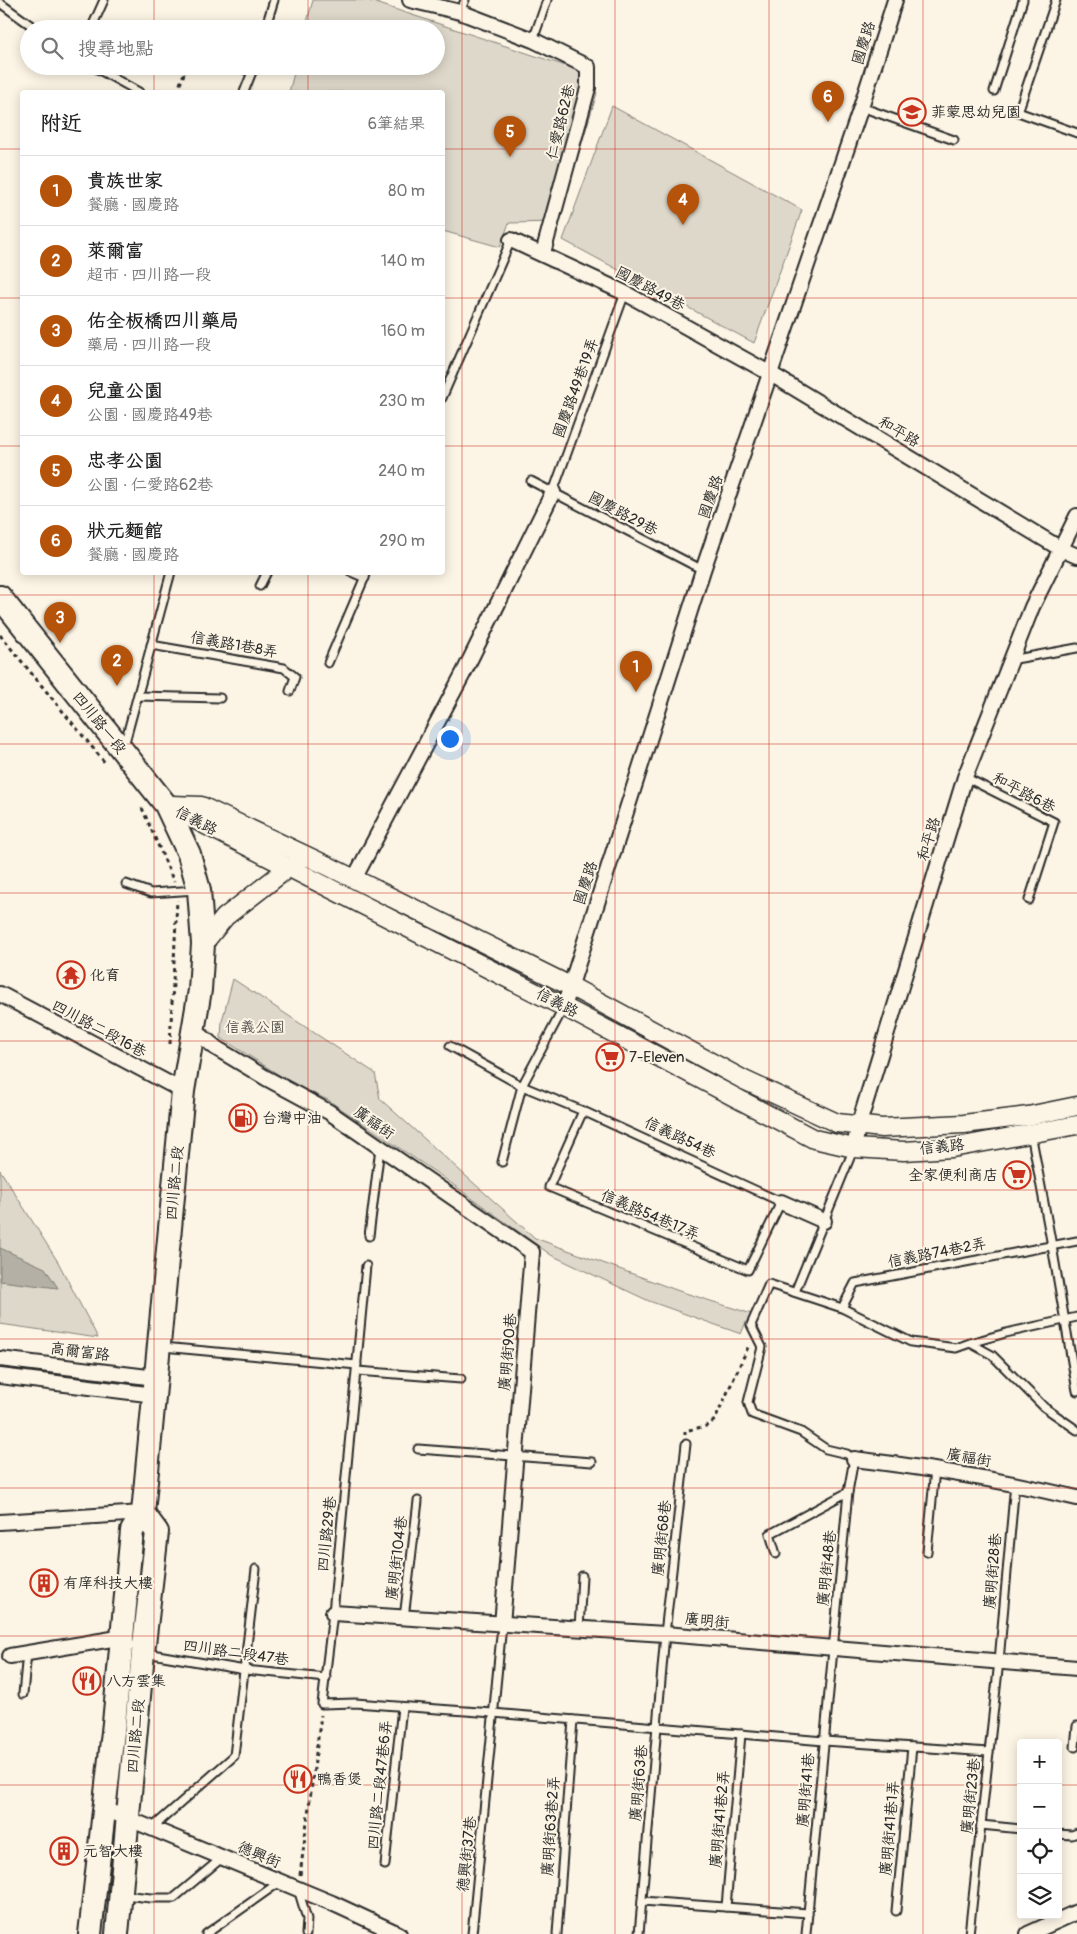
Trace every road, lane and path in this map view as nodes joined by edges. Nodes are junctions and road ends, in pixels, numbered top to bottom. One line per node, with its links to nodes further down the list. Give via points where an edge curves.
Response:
1 (104, 0): 11 (lane)
2 (274, 0): 12 (lane)
3 (410, 0): 9 (street, 仁愛路62巷)
4 (547, 0): 13 (lane)
5 (894, 0): 21 (street, 國慶路)
6 (1023, 0): 20 (lane)
7 (1056, 0): 22 (lane, via 1018,112)
8 (0, 3): 10 (lane)
9 (462, 6): 13 (street, 仁愛路62巷)
10 (24, 20)
11 (95, 20)
12 (268, 20)
13 (534, 40): 25 (street, 仁愛路62巷, via 588,67 588,88)
14 (108, 75): 17 (lane)
15 (183, 75): 18 (path)
16 (250, 75): 19 (lane)
17 (135, 90)
18 (177, 90)
19 (245, 90)
20 (994, 91)
21 (861, 107): 23 (lane); 27 (street, 國慶路)
22 (1077, 133)
23 (954, 140)
24 (511, 240): 25 (street, 國慶路49巷); 28 (lane)
25 (543, 253): 26 (street, 國慶路49巷)
26 (625, 293): 27 (street, 國慶路49巷); 30 (lane, 國慶路49巷19弄)
27 (771, 374): 32 (street, 和平路); 34 (street, 國慶路)
28 (445, 391)
29 (531, 481): 30 (lane, 國慶路29巷)
30 (553, 492): 34 (lane, 國慶路29巷); 55 (street, via 464,672)
31 (1077, 516): 32 (street, 和平路)
32 (1062, 549): 33 (street); 43 (street, 和平路, via 1032,607)
33 (1077, 556)
34 (702, 570): 61 (street, 國慶路)
35 (170, 575): 41 (lane)
36 (266, 575): 38 (lane)
37 (366, 575): 44 (lane)
38 (260, 586)
39 (0, 597): 48 (main road, 四川路一段)
40 (0, 636): 48 (path)
41 (151, 645): 45 (lane, 信義路1巷8弄, via 284,668 294,677); 46 (lane)
42 (1077, 648): 43 (lane)
43 (1010, 660): 49 (street, 和平路)
44 (328, 663)
45 (290, 691)
46 (138, 696): 47 (lane); 48 (lane)
47 (220, 698)
48 (116, 760): 50 (main road, 四川路一段)
49 (964, 777): 59 (lane, 和平路6巷, via 1054,822); 73 (street, 和平路)
50 (166, 805): 52 (main road, 四川路一段); 53 (street, 信義路, via 201,806); 54 (street, 信義路)
51 (141, 806): 58 (path)
52 (189, 854): 57 (main road, 四川路二段)
53 (328, 866): 54 (street, via 302,864); 55 (street, 信義路)
54 (288, 868): 60 (street, via 225,917); 63 (street, 信義路)
55 (354, 879): 61 (street, 信義路)
56 (126, 884): 58 (lane, via 151,893)
57 (199, 890): 58 (lane); 60 (main road, 四川路二段)
58 (177, 891): 65 (path)
59 (1029, 900)
60 (203, 944): 64 (main road, 四川路二段)
61 (570, 986): 63 (street, 國慶路); 73 (street, 信義路, via 753,1084 837,1123)
62 (0, 994): 68 (street, 四川路二段16巷)
63 (564, 1007): 67 (lane); 75 (street, 信義路, via 814,1139)
64 (194, 1029): 68 (main road, 四川路二段); 74 (street, 廣福街, via 216,1048 329,1112)
65 (170, 1046)
66 (450, 1046): 67 (lane, 信義路54巷)
67 (522, 1086): 70 (lane, 信義路54巷); 76 (lane)
68 (183, 1091): 90 (main road, 四川路二段)
69 (1077, 1106): 71 (street, 信義路)
70 (583, 1111): 77 (lane, 信義路54巷); 77 (lane, 信義路54巷17弄, via 549,1187 748,1270)
71 (1029, 1124): 72 (street, 信義路); 73 (street, 信義路); 75 (street, 信義路, via 952,1148 904,1151); 81 (lane)
72 (1077, 1125)
73 (858, 1127): 75 (street, 和平路)
74 (380, 1148): 79 (lane); 82 (street, 廣福街)
75 (854, 1148): 78 (lane)
76 (502, 1162)
77 (781, 1202): 78 (street, 信義路54巷)
78 (824, 1221): 84 (lane)
79 (369, 1236)
80 (1077, 1241): 81 (lane)
81 (1052, 1246): 85 (lane, 信義路74巷2弄, via 855,1283); 87 (lane)
82 (532, 1252): 101 (street, 廣明街90巷)
83 (366, 1266): 93 (lane, 四川路29巷)
84 (796, 1292): 85 (lane); 88 (lane, via 769,1284 751,1325)
85 (842, 1308): 89 (lane, via 911,1342 956,1348)
86 (1077, 1317): 87 (lane)
87 (1065, 1319): 89 (lane); 91 (lane)
88 (755, 1333): 99 (path, via 715,1420 706,1426 685,1431); 102 (lane, via 762,1347 748,1402 752,1414 801,1432 826,1449)
89 (970, 1343): 98 (lane, via 992,1355 1044,1407)
90 (160, 1347): 93 (lane); 96 (main road, 四川路二段)
91 (1074, 1355): 97 (lane)
92 (0, 1359): 96 (street, 高爾富路)
93 (357, 1368): 95 (lane); 115 (lane, 四川路29巷)
94 (0, 1376): 96 (street)
95 (461, 1379)
96 (156, 1386): 109 (main road, 四川路二段)
97 (1077, 1391)
98 (1077, 1430)
99 (686, 1444): 119 (lane, 廣明街68巷)
100 (418, 1449): 101 (lane)
101 (516, 1455): 103 (lane); 117 (street, 廣明街90巷)
102 (854, 1459): 104 (street, 廣福街); 106 (lane, 廣明街48巷)
103 (592, 1462)
104 (935, 1469): 105 (street, 廣福街); 111 (lane)
105 (1015, 1483): 107 (street, 廣福街); 125 (lane, 廣明街28巷)
106 (848, 1492): 112 (lane, 廣明街48巷, via 770,1534); 121 (lane, 廣明街48巷)
107 (1077, 1498)
108 (418, 1501): 116 (lane, 廣明街104巷)
109 (143, 1513): 110 (street); 120 (main road, 四川路二段, via 132,1531); 123 (main road, 四川路二段, via 157,1532)
110 (0, 1522)
111 (927, 1552)
112 (776, 1554)
113 (256, 1569): 127 (lane)
114 (582, 1576): 118 (lane)
115 (334, 1613): 116 (street, 廣明街); 128 (lane, 四川路29巷)
116 (404, 1618): 117 (street, 廣明街)
117 (502, 1624): 118 (street, 廣明街); 132 (lane, 德興街37巷)
118 (579, 1629): 119 (street, 廣明街)
119 (666, 1634): 121 (street, 廣明街); 135 (lane, 廣明街63巷)
120 (121, 1642): 122 (street, via 112,1639); 123 (street); 141 (main road, 四川路二段)
121 (833, 1648): 125 (street, 廣明街); 137 (lane, 廣明街41巷)
122 (27, 1653): 124 (street); 129 (lane)
123 (144, 1653): 127 (lane, 四川路二段47巷); 142 (main road, 四川路二段)
124 (10, 1656)
125 (999, 1661): 126 (street, 廣明街); 140 (lane, 廣明街23巷)
126 (1077, 1668)
127 (245, 1670): 128 (lane, 四川路二段47巷); 144 (lane, via 234,1756)
128 (326, 1678): 130 (lane, 四川路29巷)
129 (23, 1694)
130 (322, 1704): 131 (lane); 151 (path)
131 (402, 1707): 132 (lane); 149 (lane, 四川路二段47巷6弄)
132 (494, 1713): 133 (lane); 163 (lane, 德興街37巷)
133 (573, 1720): 135 (lane); 164 (lane, 廣明街63巷2弄)
134 (1077, 1726): 139 (lane)
135 (657, 1728): 136 (lane); 153 (lane, 廣明街63巷)
136 (742, 1734): 137 (lane); 154 (lane, 廣明街41巷2弄)
137 (824, 1741): 138 (lane); 157 (lane, 廣明街41巷)
138 (912, 1747): 140 (lane); 155 (lane, 廣明街41巷1弄)
139 (1075, 1747)
140 (989, 1752): 143 (lane, 廣明街23巷)
141 (105, 1809): 142 (street, 德興街); 158 (main road, 四川路二段)
142 (129, 1819): 144 (street, 德興街); 152 (main road, 四川路二段)
143 (981, 1824): 145 (lane); 167 (lane, 廣明街23巷)
144 (152, 1828): 148 (street, 德興街)
145 (1017, 1828)
146 (1077, 1833): 147 (lane)
147 (1062, 1834)
148 (223, 1858): 150 (street, 德興街); 152 (lane, via 174,1898)
149 (385, 1865)
150 (281, 1881): 151 (street, 德興街); 160 (lane)
151 (298, 1889): 161 (lane, via 307,1919); 162 (street, 德興街)
152 (122, 1895): 159 (main road, 四川路二段)
153 (642, 1901): 154 (lane); 165 (lane, 廣明街63巷)
154 (726, 1907): 157 (lane)
155 (896, 1911)
156 (1077, 1912): 168 (street)
157 (808, 1913): 166 (lane, 廣明街41巷)
158 (90, 1934)
159 (117, 1934)
160 (206, 1934)
161 (306, 1934)
162 (399, 1934)
163 (472, 1934)
164 (557, 1934)
165 (639, 1934)
166 (806, 1934)
167 (969, 1934)
168 (1028, 1934)

